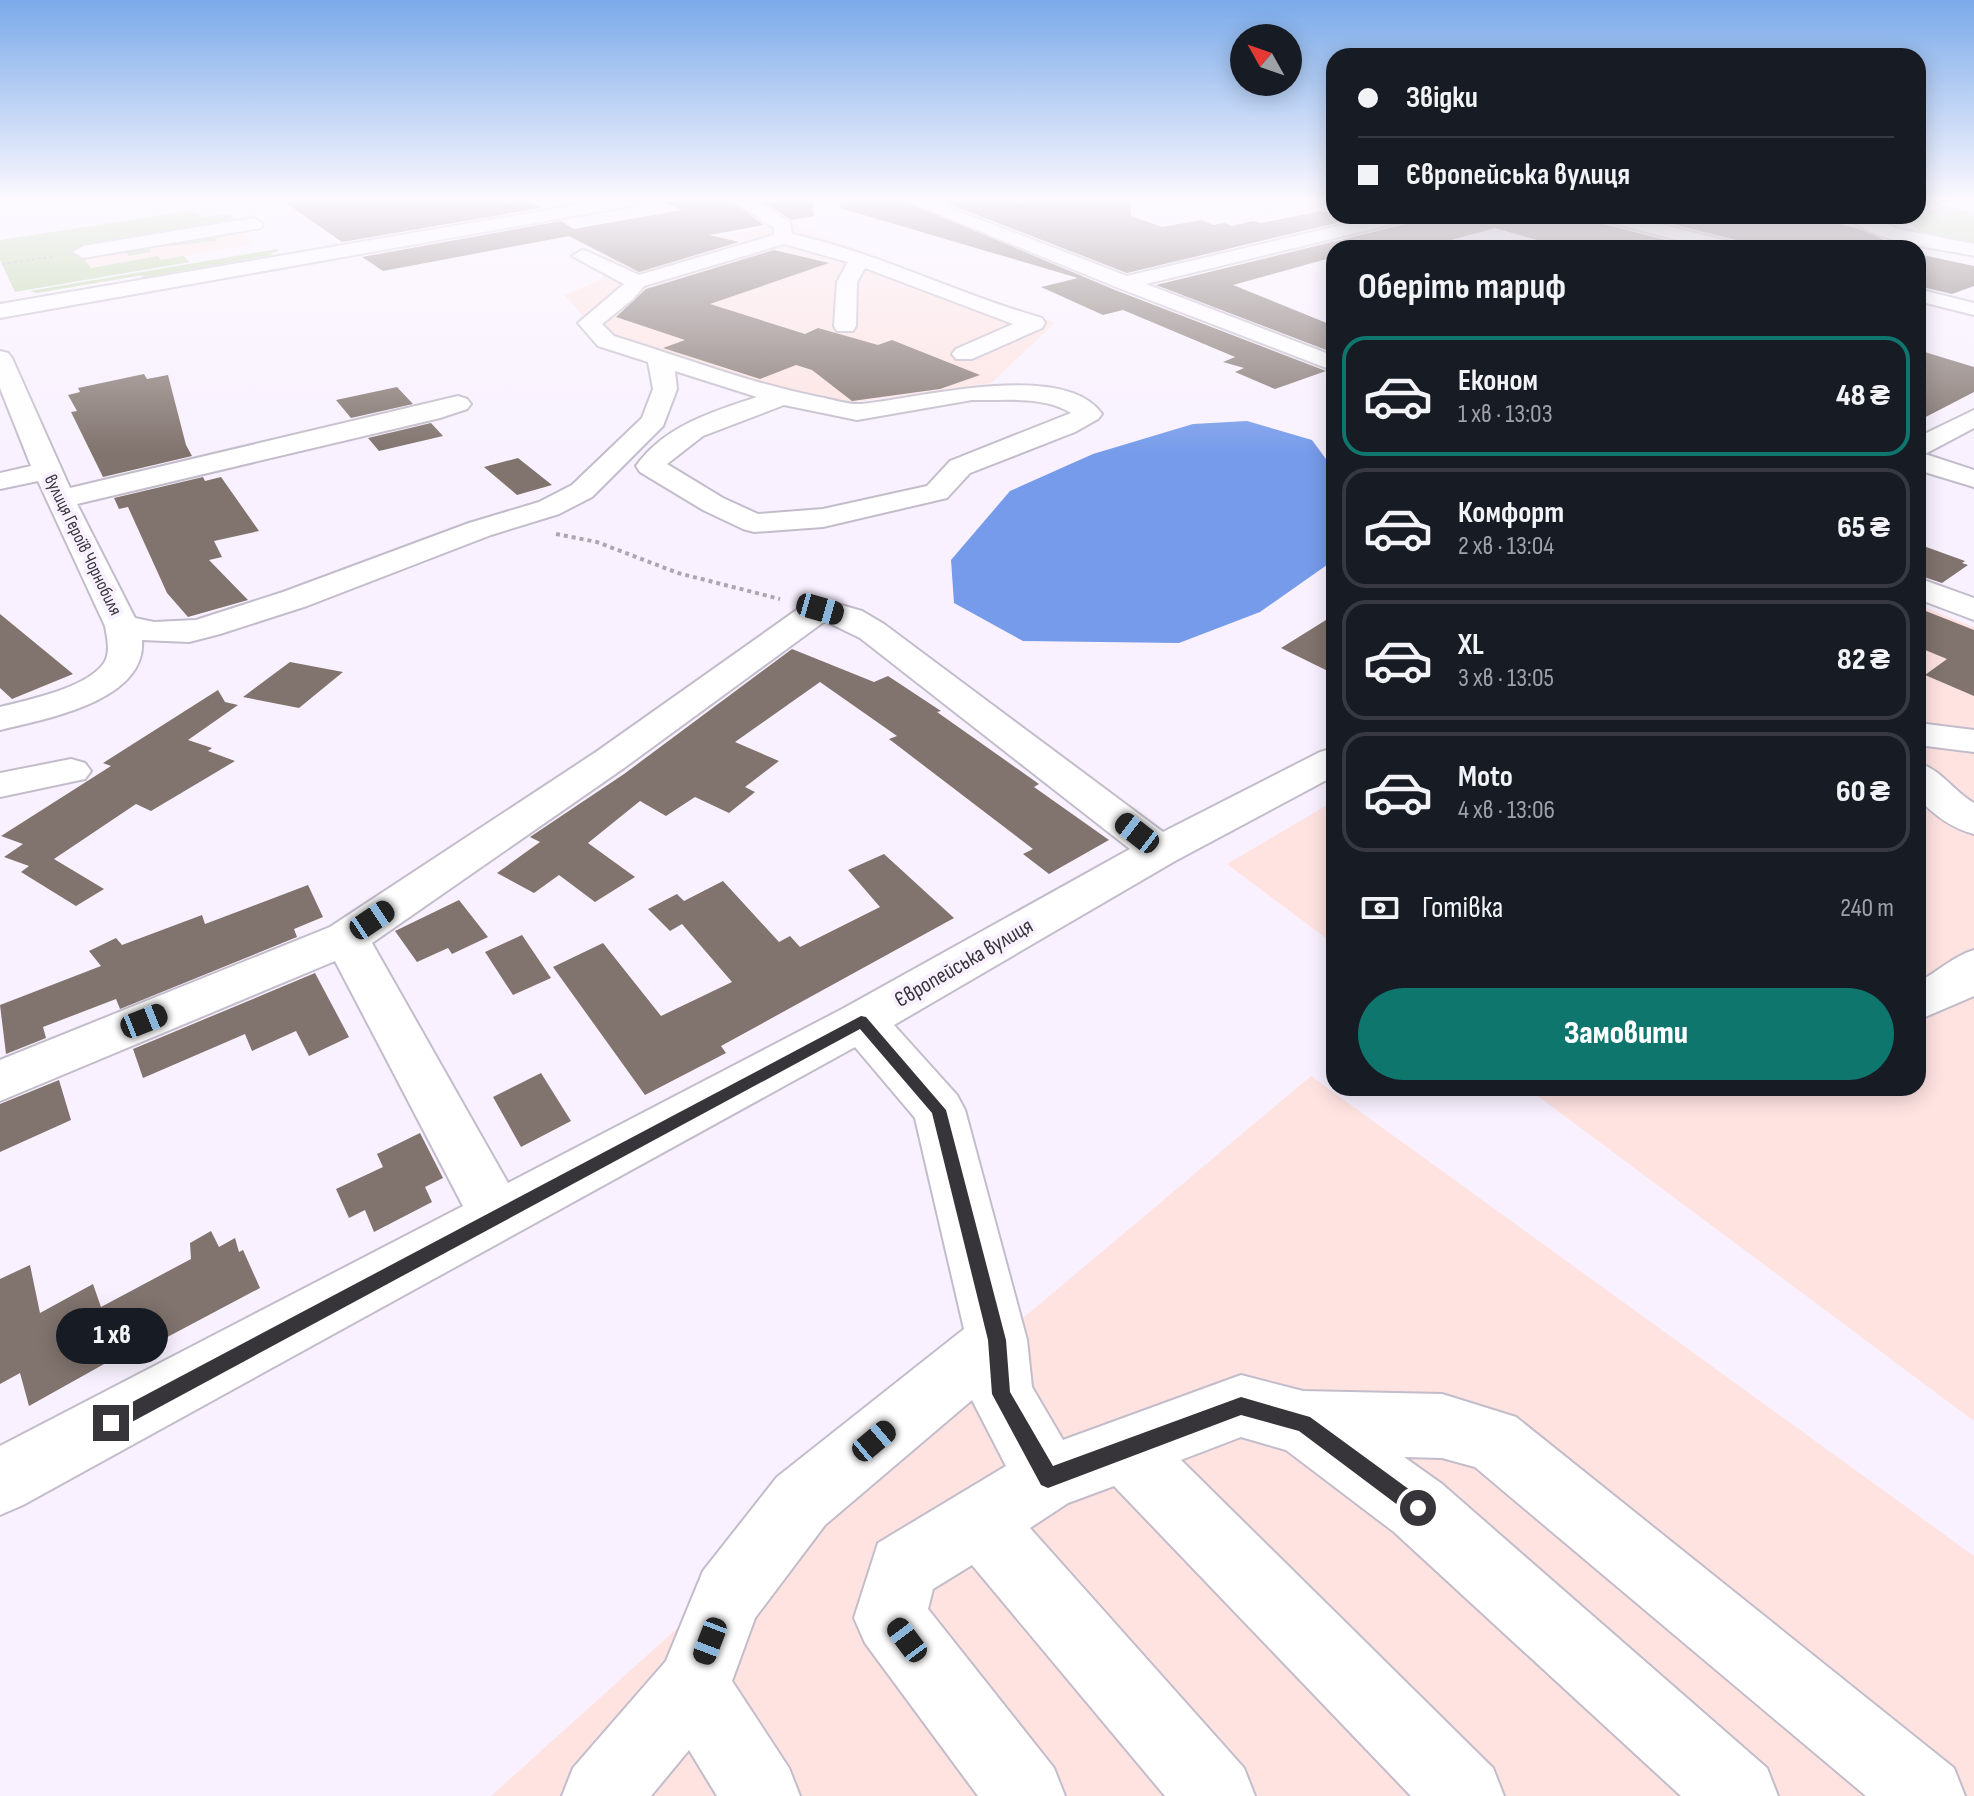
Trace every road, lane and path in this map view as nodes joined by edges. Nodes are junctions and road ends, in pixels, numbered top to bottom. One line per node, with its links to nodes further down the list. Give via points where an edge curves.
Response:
1 (152, 285): 8 (street)
2 (635, 285): 12 (street, via 589,323 606,341)
3 (847, 285): 9 (street)
4 (927, 285): 10 (street, via 1008,317 994,339)
5 (1128, 285): 13 (street)
6 (1926, 297): 7 (street)
7 (1974, 309)
8 (0, 311)
9 (845, 326)
10 (964, 354)
11 (0, 358): 16 (street, вулиця Героїв Чорнобиля)
12 (658, 358): 14 (street); 29 (street, via 665,389 654,421 582,491 549,508 208,627 154,632)
13 (1326, 361)
14 (783, 397): 14 (street, via 857,412 972,393 1038,394 1069,401 1089,414 960,467 937,492 823,518 754,523 650,466 666,447 701,427)
15 (458, 404): 24 (street)
16 (9, 407): 21 (street, вулиця Героїв Чорнобиля)
17 (1933, 415): 18 (street)
18 (1968, 421): 19 (street)
19 (1926, 444)
20 (1926, 464): 22 (street)
21 (47, 471): 23 (street); 24 (street, вулиця Героїв Чорнобиля)
22 (1974, 479)
23 (0, 481)
24 (61, 499): 29 (street, вулиця Героїв Чорнобиля)
25 (555, 534): 27 (path, via 597,542 678,573)
26 (1926, 591): 28 (street)
27 (820, 609): 38 (street, via 872,631); 39 (street, via 610,760)
28 (1974, 610)
29 (122, 626): 30 (street, вулиця Героїв Чорнобиля, via 125,653 119,668 101,683)
30 (0, 719)
31 (1926, 735): 32 (street)
32 (1974, 741)
33 (1326, 764): 38 (street, Європейська вулиця)
34 (71, 771): 36 (street)
35 (1926, 783): 37 (street, via 1947,805)
36 (0, 785)
37 (1974, 821)
38 (1160, 851): 42 (street, Європейська вулиця)
39 (346, 938): 43 (street); 44 (street)
40 (1974, 967): 41 (street, via 1958,983)
41 (1926, 998)
42 (861, 1021): 44 (street, Європейська вулиця); 45 (street, via 939,1110)
43 (0, 1081)
44 (497, 1216): 49 (street, Європейська вулиця)
45 (997, 1340): 48 (street, via 1001,1394); 51 (street, via 801,1501 728,1596)
46 (1303, 1423): 47 (street, via 1241,1406); 57 (street, via 1418,1508); 58 (street, via 1442,1426 1493,1440)
47 (1124, 1449): 48 (street); 56 (street)
48 (1048, 1478): 50 (street)
49 (0, 1482)
50 (979, 1521): 54 (street, via 903,1568 890,1618); 55 (street)
51 (693, 1687): 52 (street); 53 (street)
52 (601, 1796)
53 (761, 1796)
54 (1026, 1796)
55 (1216, 1796)
56 (1465, 1796)
57 (1739, 1796)
58 (1926, 1796)

